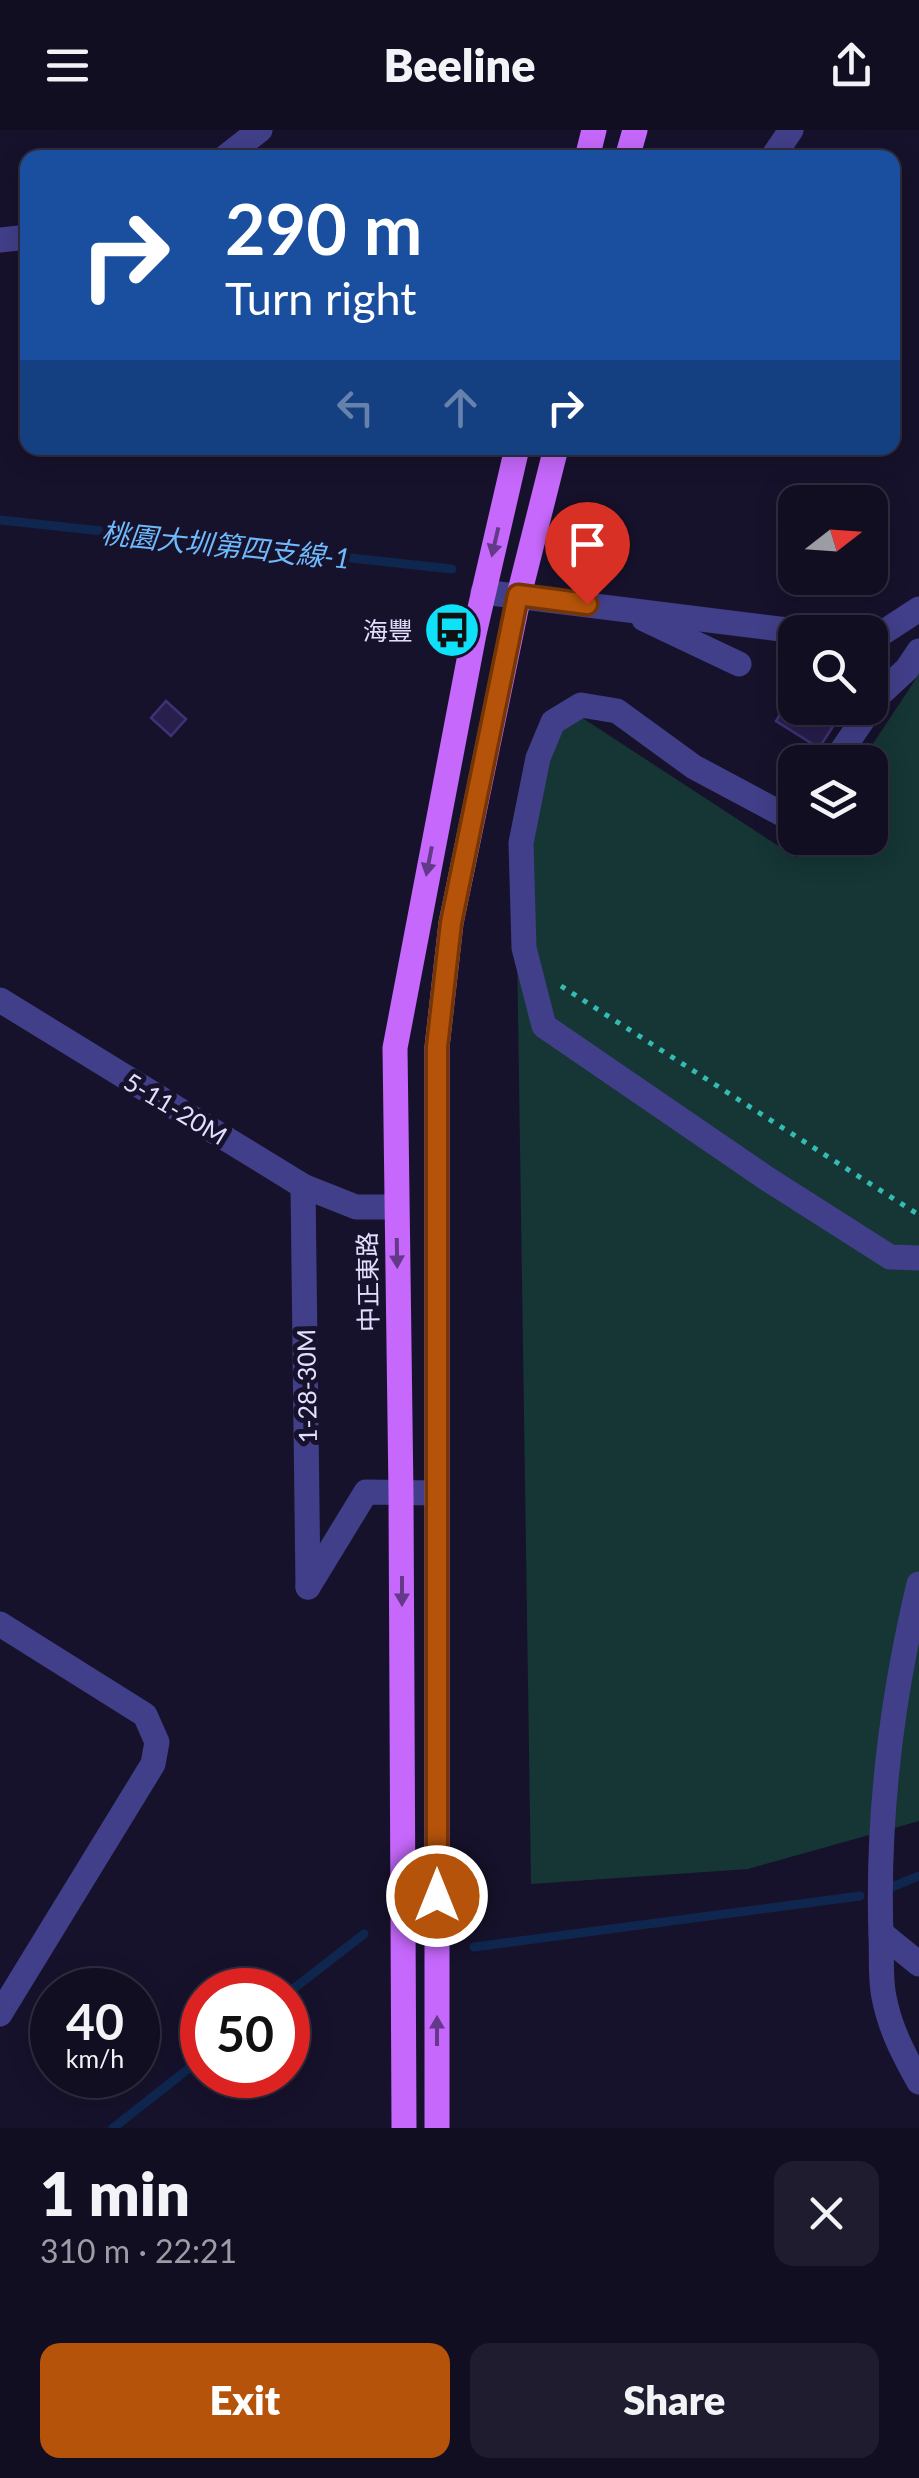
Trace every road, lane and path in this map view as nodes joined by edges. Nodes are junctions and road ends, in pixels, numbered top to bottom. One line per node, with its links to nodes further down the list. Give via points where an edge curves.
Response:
1 (260, 130): 2 (street)
2 (234, 150)
3 (515, 455): 5 (main road, 中正東路, one-way to 5)
4 (554, 455): 6 (main road)
5 (483, 592): 6 (street); 18 (main road, 中正東路, one-way to 18, via 394,1048)
6 (518, 595): 7 (street); 22 (main road, via 451,923 437,1047)
7 (622, 609): 9 (street); 12 (street)
8 (919, 609): 10 (street)
9 (778, 629)
10 (888, 629)
11 (919, 651): 13 (street, via 880,692)
12 (739, 664)
13 (845, 745)
14 (778, 812): 20 (street, via 694,766 617,711 582,705 553,722 538,758 522,842 524,948 544,1026 890,1257)
15 (555, 982): 19 (path)
16 (0, 1000): 17 (street, 5-11-20M)
17 (303, 1186): 18 (street, 5-11-20M, via 356,1206); 21 (street, 1-28-30M, via 308,1587 366,1492)
18 (396, 1207): 21 (main road, 中正東路, one-way to 21)
19 (919, 1215)
20 (919, 1258)
21 (401, 1494): 22 (street); 29 (main road, 中正東路, one-way to 29)
22 (437, 1494): 30 (main road, one-way to 22)
23 (919, 1584): 25 (street, via 902,1658 890,1764)
24 (0, 1624): 27 (street, via 146,1715 157,1742 153,1764)
25 (881, 1932): 26 (street); 28 (street, via 884,1994 896,2040)
26 (919, 1964)
27 (0, 2014)
28 (919, 2082)
29 (404, 2128)
30 (437, 2128)

